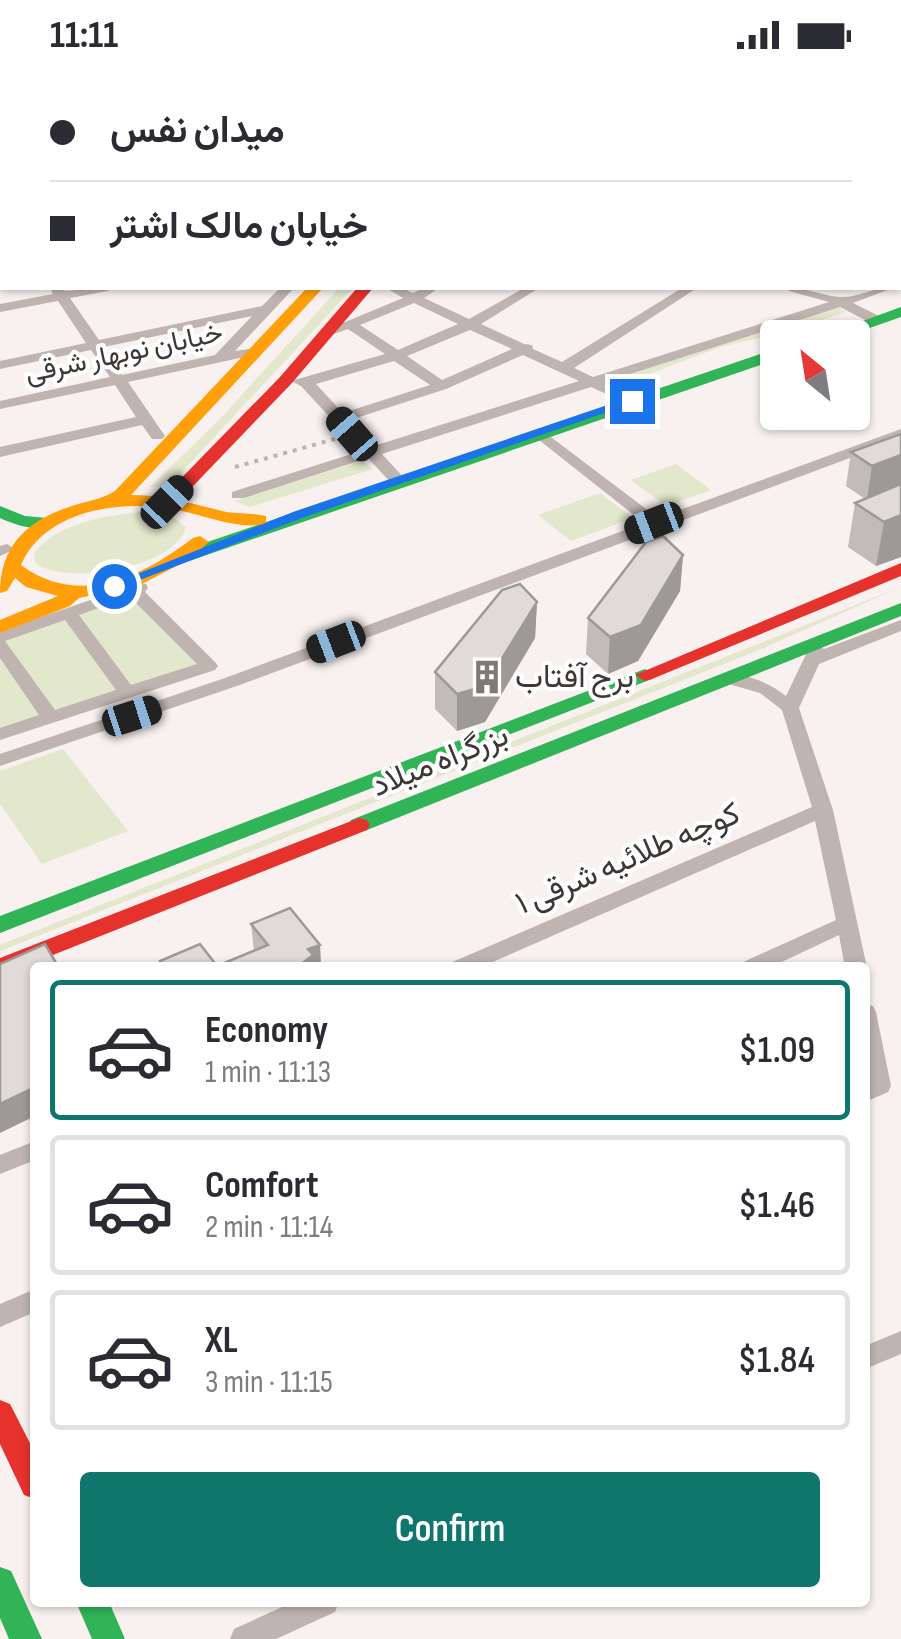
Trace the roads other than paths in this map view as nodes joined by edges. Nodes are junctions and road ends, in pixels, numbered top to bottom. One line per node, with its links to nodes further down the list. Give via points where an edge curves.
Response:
1 (285, 290): 14 (street)
2 (313, 290): 22 (main road)
3 (364, 290): 19 (main road)
4 (397, 290): 12 (street)
5 (429, 290): 12 (street)
6 (530, 290): 18 (street)
7 (688, 290): 27 (street)
8 (805, 290): 11 (street)
9 (874, 290): 11 (street)
10 (59, 292): 13 (street); 20 (street)
11 (839, 296): 16 (street); 30 (street)
12 (415, 298): 18 (street); 19 (street)
13 (0, 308)
14 (267, 309): 20 (street); 23 (street)
15 (901, 312): 16 (main road)
16 (876, 320): 17 (main road)
17 (870, 322)
18 (475, 325): 21 (street); 24 (street)
19 (339, 328): 24 (street); 29 (main road)
20 (95, 344): 26 (street); 28 (street)
21 (527, 348): 27 (street); 31 (street)
22 (258, 350): 23 (street, خیابان نوبهار شرقی); 44 (main road)
23 (219, 358): 28 (street, خیابان نوبهار شرقی)
24 (400, 358): 29 (street); 31 (street)
25 (760, 359): 32 (main road)
26 (0, 365)
27 (565, 367): 30 (street)
28 (119, 380): 33 (street, خیابان نوبهار شرقی); 35 (street)
29 (296, 381): 34 (street); 43 (main road)
30 (595, 381): 32 (street); 40 (street)
31 (441, 386): 34 (street)
32 (632, 401): 36 (main road)
33 (0, 405)
34 (338, 418): 40 (street)
35 (146, 420): 38 (street); 39 (street)
36 (539, 433): 41 (main road); 49 (street)
37 (901, 434): 49 (street)
38 (157, 436)
39 (0, 452)
40 (370, 454): 41 (street); 42 (street)
41 (398, 481): 46 (main road)
42 (238, 495)
43 (167, 502): 44 (main road); 47 (main road)
44 (107, 504): 48 (main road)
45 (0, 511): 48 (main road, via 21,522)
46 (297, 515): 47 (main road, via 234,522); 50 (main road)
47 (200, 516): 50 (main road, via 203,536)
48 (52, 523): 51 (main road)
49 (654, 523): 62 (street)
50 (185, 556): 53 (main road)
51 (6, 558): 54 (main road, via 32,584)
52 (901, 569): 70 (main road, بزرگراه میلاد, via 547,715)
53 (136, 586): 54 (main road); 62 (street); 63 (street, via 209,666)
54 (71, 602): 57 (main road); 58 (street); 63 (street)
55 (901, 609): 60 (main road, بزرگراه میلاد)
56 (901, 625): 60 (street)
57 (0, 627)
58 (0, 637)
59 (0, 645): 65 (street)
60 (814, 653): 61 (main road, بزرگراه میلاد); 64 (street)
61 (731, 679): 64 (street, via 766,689); 74 (main road, بزرگراه میلاد)
62 (231, 682): 67 (street)
63 (127, 692): 65 (street)
64 (790, 708): 68 (street)
65 (50, 717): 66 (street)
66 (0, 734)
67 (0, 760)
68 (823, 810): 69 (street); 71 (street, کوچه طلائیه شرقی ۱)
69 (846, 922): 72 (street); 73 (street)
70 (0, 925)
71 (472, 962)
72 (763, 962)
73 (855, 962)
74 (0, 967)
75 (870, 1060): 76 (street)
76 (873, 1089)
77 (30, 1152): 78 (street)
78 (0, 1165)
79 (30, 1302): 80 (street)
80 (0, 1316)
81 (901, 1342): 82 (street)
82 (870, 1356)
83 (0, 1413): 84 (main road)
84 (30, 1475)
85 (0, 1582): 88 (main road)
86 (94, 1607): 89 (main road)
87 (313, 1607): 90 (street)
88 (26, 1639)
89 (109, 1639)
90 (244, 1639)

